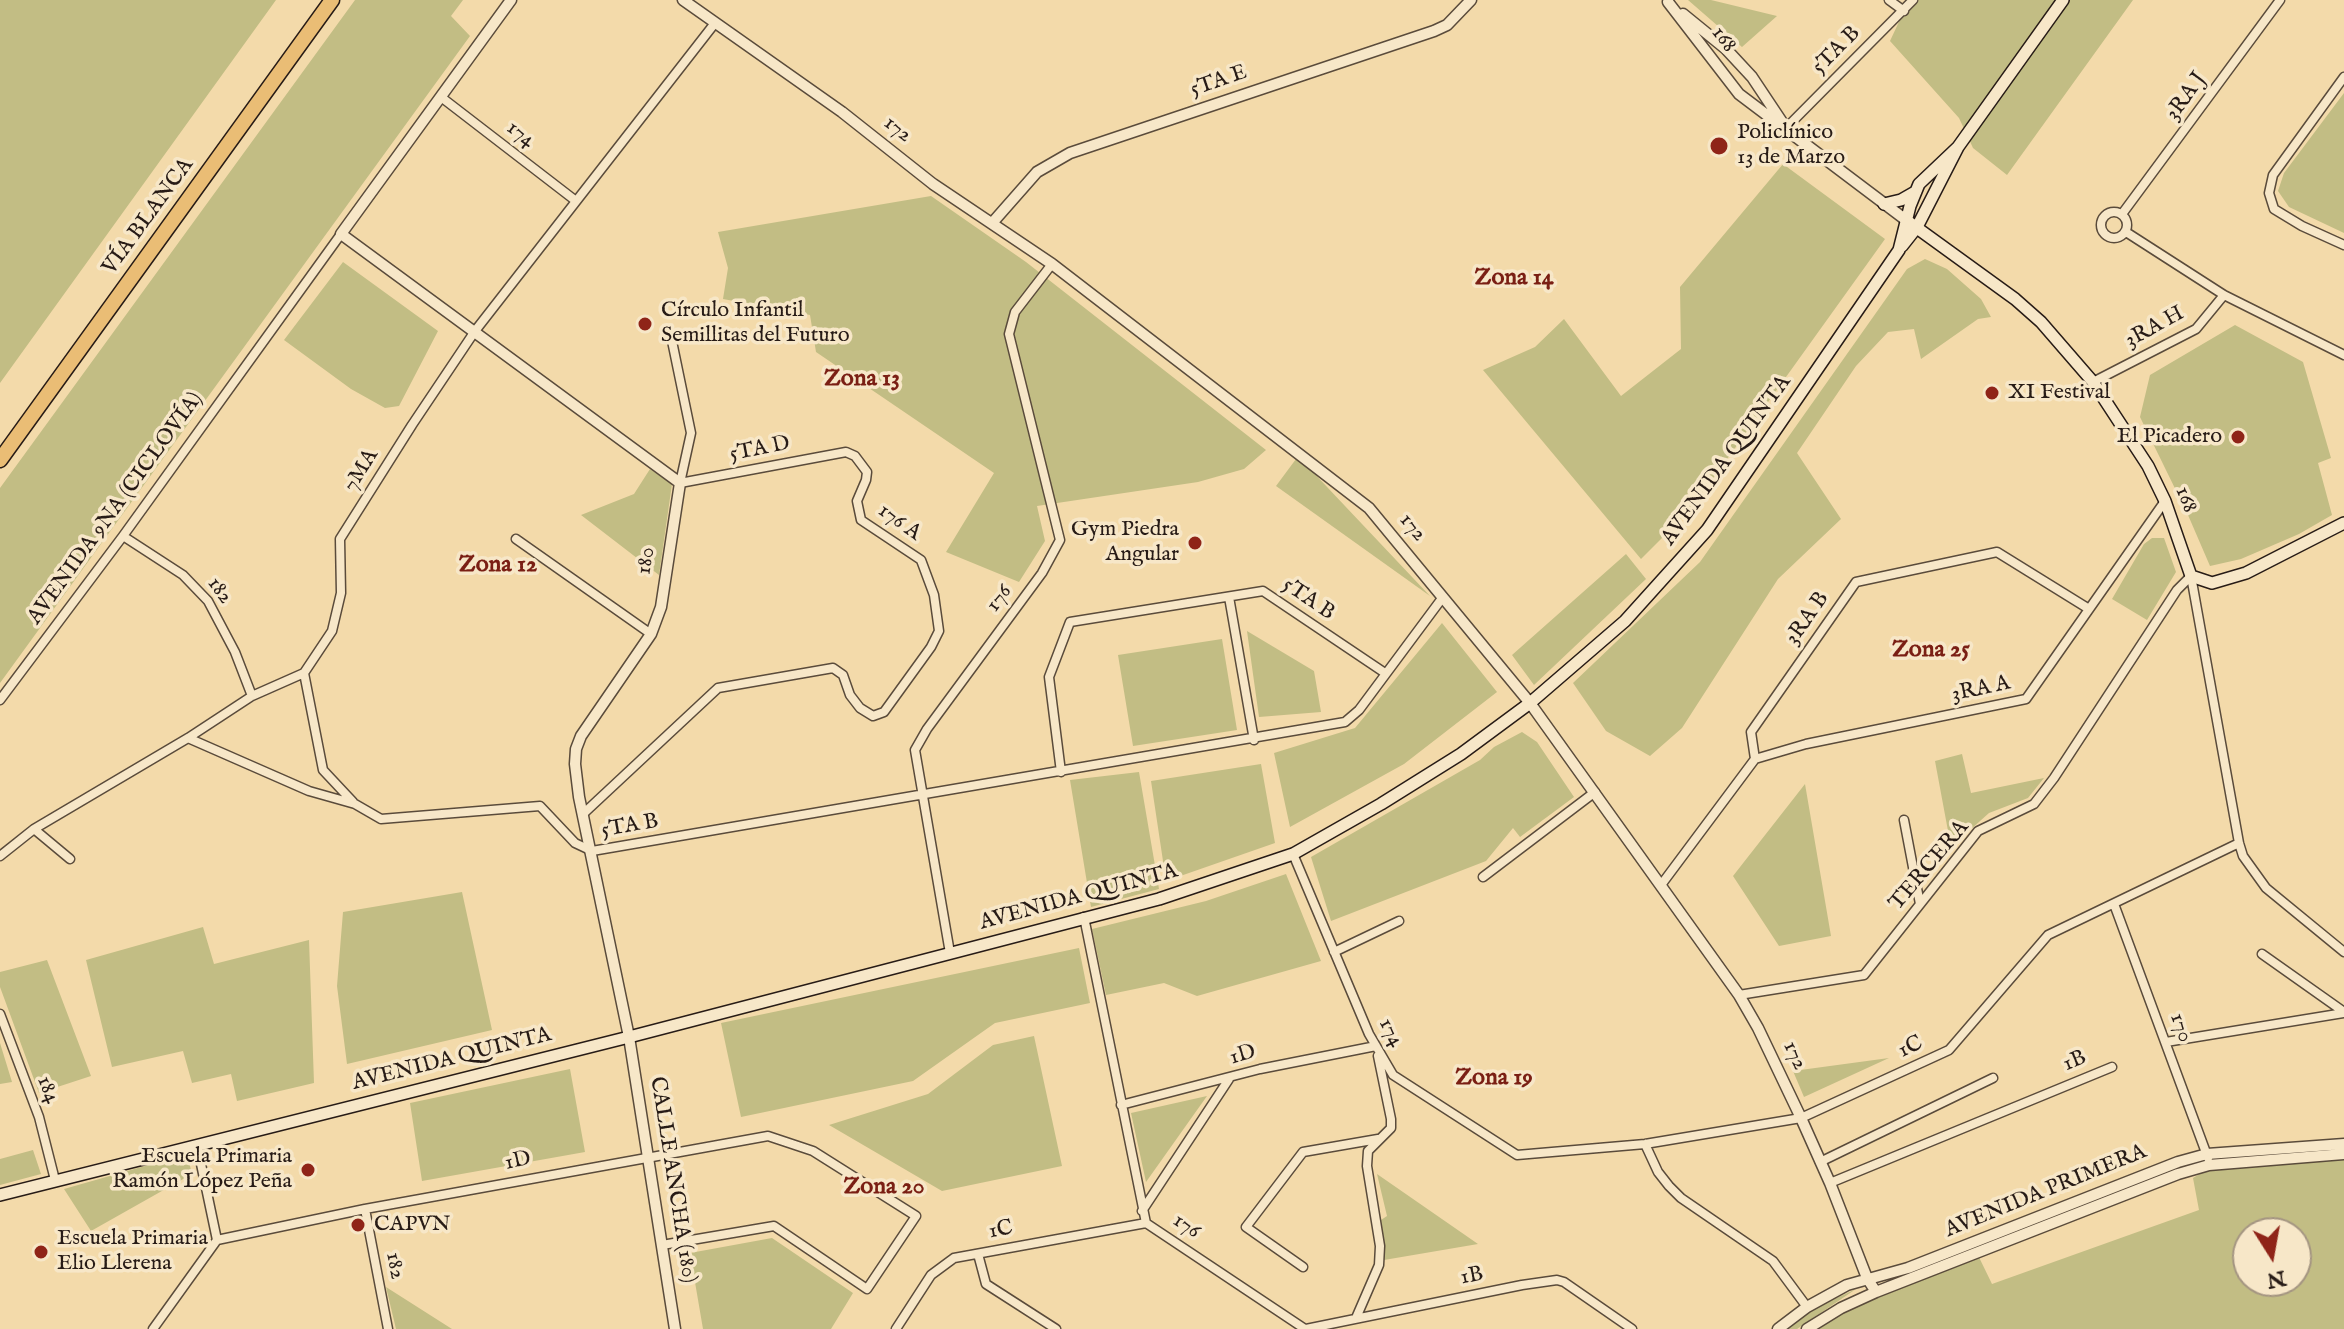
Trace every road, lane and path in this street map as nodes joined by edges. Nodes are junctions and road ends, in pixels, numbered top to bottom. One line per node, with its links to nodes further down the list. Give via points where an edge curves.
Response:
1 (332, 0): 34 (highway, VÍA BLANCA)
2 (511, 0): 13 (street)
3 (683, 0): 11 (street, 172)
4 (1471, 0): 21 (street, 5TA E, via 1434,31 1070,153 1037,172)
5 (1889, 0): 10 (street)
6 (1913, 0): 10 (street, 5TA B)
7 (2063, 0): 15 (main road)
8 (2280, 0): 19 (street, 3RA J)
9 (1667, 1): 14 (street, 168, via 1726,49); 14 (street, 168, via 1739,94)
10 (1904, 11): 14 (street, 5TA B)
11 (715, 23): 17 (street, 7MA); 21 (street, 172, via 933,184)
12 (2344, 77): 25 (street, via 2269,183 2274,209)
13 (441, 97): 17 (street, 174); 24 (street)
14 (1786, 128): 18 (street, 168)
15 (1958, 147): 16 (main road); 22 (main road)
16 (1915, 192): 18 (main road); 20 (main road, AVENIDA QUINTA)
17 (576, 201): 29 (street, 7MA)
18 (1884, 204): 20 (street, 168)
19 (2122, 214): 23 (street); 23 (street, via 2106,214 2101,229 2115,239)
20 (1906, 220): 22 (main road, 168); 26 (main road, AVENIDA QUINTA)
21 (993, 222): 27 (street, 172)
22 (1917, 227): 26 (main road); 32 (main road, 168, via 2041,322)
23 (2126, 232): 28 (street)
24 (341, 234): 29 (street); 38 (street, AVENIDA 9NA (CICLOVÍA))
25 (2344, 245)
26 (1899, 250): 49 (main road, AVENIDA QUINTA, via 1707,530 1625,621)
27 (1052, 264): 42 (street, 172, via 1369,508); 55 (street, 176, via 1015,312 1009,334 1060,540 915,750)
28 (2224, 295): 31 (street); 32 (street, 3RA H, via 2196,329)
29 (475, 331): 35 (street); 45 (street, 7MA, via 340,539 341,593 332,631)
30 (672, 341): 35 (street, via 691,433)
31 (2344, 355)
32 (2093, 382): 36 (main road, 168)
33 (846, 452): 35 (street, 5TA D); 57 (street, 176 A, via 867,472 857,501 861,520 921,560 934,595 939,631 884,712 873,716 860,708 843,675 833,668 718,688)
34 (0, 460)
35 (680, 483): 44 (street, 180, via 661,607)
36 (2165, 501): 40 (main road, 168); 43 (street, 3RA A)
37 (2344, 523): 40 (main road, via 2246,573 2212,583)
38 (123, 536): 47 (street, 182, via 183,575 208,601); 48 (street, AVENIDA 9NA (CICLOVÍA))
39 (516, 539): 44 (street)
40 (2191, 576): 60 (street, 168); 67 (street, TERCERA, via 2034,804 1978,831)
41 (1229, 597): 46 (street, 5TA B, via 1263,591); 51 (street); 53 (street, 5TA B, via 1070,622 1049,677)
42 (1443, 597): 46 (street, 5TA B); 49 (street, 172)
43 (2089, 609): 52 (street, 3RA A, via 2026,699); 52 (street, 3RA B, via 1997,552 1856,582 1751,732)
44 (651, 634): 57 (street, 180, via 576,749)
45 (304, 673): 47 (street); 56 (street, via 323,770)
46 (1385, 673): 51 (street, 5TA B, via 1345,722)
47 (252, 696): 50 (street)
48 (0, 700)
49 (1530, 703): 54 (street, 172); 62 (main road, AVENIDA QUINTA, via 1408,788)
50 (188, 738): 56 (street, 5TA B, via 309,791); 59 (street)
51 (1254, 740): 53 (street, 5TA B)
52 (1755, 759): 66 (street)
53 (1061, 772): 55 (street, 5TA B)
54 (1595, 792): 65 (street); 66 (street, 172)
55 (925, 795): 61 (street, 5TA B); 73 (street, 176)
56 (355, 804): 61 (street, 5TA B, via 381,819 540,806 575,843)
57 (583, 814): 61 (street, 180)
58 (1904, 820): 67 (street)
59 (34, 829): 63 (street); 64 (street)
60 (2239, 843): 68 (street, 1C); 72 (street, 168, via 2266,888)
61 (592, 851): 78 (street, 180)
62 (1293, 854): 69 (main road, AVENIDA QUINTA, via 1159,899); 71 (street, 174)
63 (0, 856)
64 (70, 859)
65 (1483, 877)
66 (1661, 885): 75 (street, 172)
67 (1920, 904): 75 (street, TERCERA, via 1864,975)
68 (2114, 904): 79 (street, 170); 85 (street, 1C, via 2048,935 1949,1050)
69 (1084, 917): 73 (main road, AVENIDA QUINTA); 84 (street, 176)
70 (1399, 921): 71 (street)
71 (1334, 952): 80 (street, 174)
72 (2344, 952)
73 (950, 953): 78 (main road, AVENIDA QUINTA)
74 (2262, 954): 76 (street)
75 (1739, 995): 85 (street, 172)
76 (2344, 1012): 79 (street)
77 (0, 1014): 95 (street, 184, via 39,1117)
78 (629, 1037): 89 (main road, AVENIDA QUINTA); 92 (street, CALLE ANCHA (180))
79 (2166, 1042): 93 (street, 170)
80 (1376, 1046): 83 (street, 1D); 86 (street, via 1391,1119 1391,1128); 91 (street, 174, via 1393,1075 1517,1155)
81 (2112, 1067): 96 (street, 1B)
82 (1993, 1078): 94 (street)
83 (1230, 1079): 84 (street, 1D); 99 (street)
84 (1121, 1105): 99 (street, 176)
85 (1801, 1118): 87 (street, 1C); 94 (street, 172)
86 (1379, 1139): 104 (street, via 1303,1152 1246,1227); 108 (street, via 1368,1151 1367,1166 1379,1265)
87 (1645, 1144): 91 (street, 1C); 107 (street, via 1669,1186 1773,1261)
88 (2344, 1144): 93 (street, AVENIDA PRIMERA)
89 (197, 1145): 95 (main road, AVENIDA QUINTA); 101 (street)
90 (2344, 1154): 93 (street, AVENIDA PRIMERA)
91 (1536, 1155)
92 (648, 1156): 98 (street, 1D); 102 (street, CALLE ANCHA (180)); 102 (street, 1D, via 768,1136 813,1151 916,1216 867,1289 774,1226)
93 (2208, 1160): 105 (street, AVENIDA PRIMERA, via 2137,1177 1908,1268); 106 (street, AVENIDA PRIMERA)
94 (1820, 1162): 96 (street, 172)
95 (55, 1180): 97 (main road, AVENIDA QUINTA)
96 (1830, 1183): 105 (street, 172)
97 (0, 1195)
98 (365, 1209): 101 (street, 1D); 110 (street, 182)
99 (1142, 1211): 100 (street, 176)
100 (1146, 1223): 103 (street, 1C); 114 (street, 176)
101 (217, 1240): 109 (street)
102 (662, 1245): 111 (street, CALLE ANCHA (180))
103 (978, 1254): 112 (street, 1C, via 954,1258 931,1275); 113 (street, via 986,1284)
104 (1303, 1267)
105 (1867, 1278): 106 (street, 172); 107 (street, AVENIDA PRIMERA)
106 (1876, 1292): 117 (street, AVENIDA PRIMERA)
107 (1807, 1307): 116 (street, AVENIDA PRIMERA)
108 (1356, 1318): 114 (street, 1B); 115 (street, 1B, via 1557,1280)
109 (153, 1329)
110 (388, 1329)
111 (675, 1329)
112 (896, 1329)
113 (1056, 1329)
114 (1306, 1329)
115 (1632, 1329)
116 (1778, 1329)
117 (1807, 1329)

